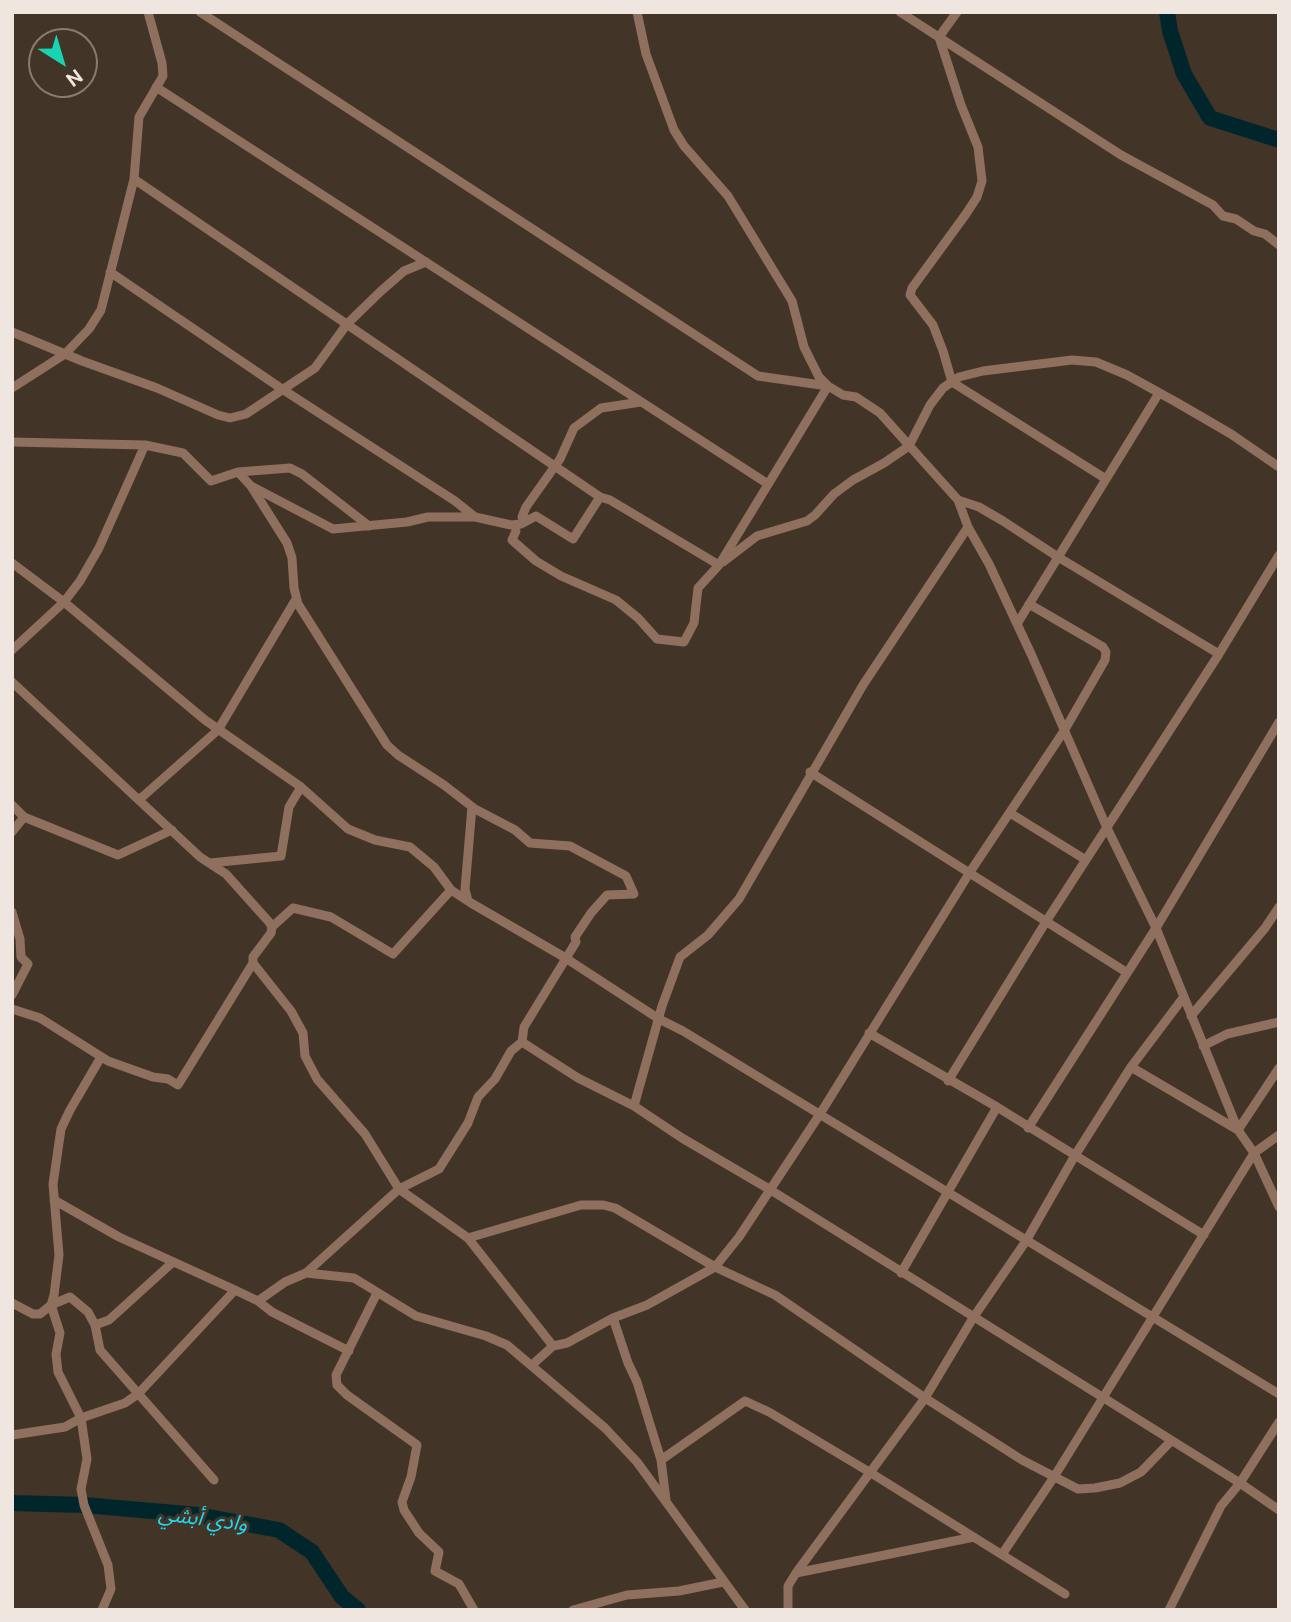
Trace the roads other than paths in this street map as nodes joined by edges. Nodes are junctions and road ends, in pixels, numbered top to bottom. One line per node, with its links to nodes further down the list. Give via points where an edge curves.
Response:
1 (148, 12): 7 (street, via 162,63 163,76)
2 (200, 12): 16 (street, via 758,376)
3 (636, 12): 16 (street, via 674,130 728,196 793,301 804,347)
4 (900, 12): 6 (street)
5 (957, 12): 6 (street)
6 (939, 37): 9 (street, via 1121,155); 15 (street, via 978,147 982,181 966,214 909,295 933,325)
7 (156, 88): 8 (street, via 139,117); 10 (street)
8 (134, 179): 11 (street); 12 (street)
9 (1279, 245)
10 (426, 262): 12 (street, via 404,271); 20 (street)
11 (110, 272): 14 (street, via 101,310); 18 (street)
12 (347, 324): 18 (street, via 315,368); 24 (street)
13 (12, 332): 14 (street)
14 (65, 354): 17 (street); 18 (street, via 230,418 246,414)
15 (952, 382): 19 (street, via 983,371 1072,360 1096,362); 23 (street, via 930,405); 27 (street)
16 (828, 386): 23 (street, via 866,402); 28 (street)
17 (12, 388)
18 (282, 388): 32 (street)
19 (1159, 393): 25 (street); 27 (street)
20 (641, 402): 24 (street, via 601,408 574,428); 28 (street)
21 (12, 442): 22 (street)
22 (145, 445): 26 (street, via 183,453 211,481); 42 (street, via 99,548)
23 (909, 446): 31 (street); 40 (street, via 853,480 807,521 757,536)
24 (555, 466): 30 (street); 33 (street)
25 (1279, 467)
26 (238, 472): 29 (street); 34 (street, via 295,470)
27 (1106, 480): 38 (street)
28 (768, 484): 40 (street)
29 (251, 486): 34 (street, via 333,529); 41 (street, via 292,558)
30 (600, 497): 32 (street, via 573,539 536,516 510,525); 40 (street)
31 (958, 500): 35 (street); 38 (street, via 979,507)
32 (475, 517): 34 (street, via 428,517)
33 (522, 517)
34 (369, 526)
35 (968, 527): 44 (street); 51 (street)
36 (516, 531): 40 (street, via 512,540 536,562 616,600 657,639 684,642 694,623 698,588)
37 (1279, 555): 46 (street)
38 (1058, 557): 43 (street); 46 (street)
39 (12, 563): 42 (street)
40 (719, 565)
41 (296, 599): 49 (street); 55 (street, via 387,745)
42 (64, 602): 45 (street); 49 (street)
43 (1029, 604): 44 (street); 50 (street, via 1106,652)
44 (1017, 624): 50 (street)
45 (12, 650)
46 (1219, 654): 58 (street)
47 (12, 682): 53 (street)
48 (1279, 722): 70 (street)
49 (218, 730): 52 (street); 53 (street)
50 (1064, 731): 56 (street); 58 (street)
51 (810, 772): 63 (street); 78 (street, via 738,899 708,935 680,957)
52 (301, 787): 62 (street, via 289,807 281,856); 64 (street, via 348,829 410,847)
53 (140, 799): 59 (street)
54 (12, 805): 57 (street)
55 (472, 807): 65 (street); 71 (street, via 530,843 570,846 626,876 634,894 607,895)
56 (1010, 813): 61 (street); 63 (street)
57 (24, 817): 59 (street, via 118,855); 60 (street)
58 (1107, 828): 61 (street); 70 (street)
59 (172, 830): 62 (street)
60 (12, 832)
61 (1086, 860): 68 (street)
62 (210, 863): 69 (street, via 226,874)
63 (970, 872): 68 (street); 80 (street)
64 (451, 890): 65 (street); 69 (street, via 393,954 331,917 293,908)
65 (468, 901): 71 (street)
66 (1279, 907): 77 (street)
67 (12, 912): 74 (street, via 21,957 29,964)
68 (1047, 920): 73 (street); 86 (street)
69 (272, 927): 72 (street)
70 (1156, 928): 73 (street); 75 (street)
71 (564, 957): 78 (street); 81 (street, via 524,1027)
72 (253, 963): 83 (street, via 177,1085); 95 (street, via 291,1011 317,1079 365,1135)
73 (1126, 972): 90 (street)
74 (12, 995)
75 (1183, 998): 77 (street); 84 (street)
76 (12, 1009): 83 (street, via 40,1018)
77 (1191, 1016): 82 (street)
78 (659, 1019): 87 (street); 89 (street)
79 (1279, 1022): 82 (street, via 1227,1034)
80 (869, 1033): 86 (street); 89 (street)
81 (522, 1042): 87 (street); 95 (street, via 478,1097 468,1123 439,1169)
82 (1203, 1046): 91 (street)
83 (102, 1057): 98 (street, via 61,1129 52,1184)
84 (1131, 1067): 91 (street); 94 (street)
85 (1279, 1068): 91 (street)
86 (948, 1081): 88 (street)
87 (634, 1106): 96 (street)
88 (997, 1107): 90 (street); 97 (street)
89 (820, 1114): 96 (street); 97 (street)
90 (1028, 1128): 94 (street)
91 (1238, 1130): 93 (street)
92 (1279, 1135): 93 (street)
93 (1254, 1153): 99 (street); 100 (street)
94 (1074, 1157): 100 (street); 102 (street)
95 (399, 1189): 101 (street); 105 (street)
96 (769, 1189): 104 (street); 106 (street)
97 (947, 1193): 102 (street); 106 (street)
98 (54, 1200): 103 (street); 111 (street, via 59,1255)
99 (1279, 1207)
100 (1204, 1235): 112 (street)
101 (468, 1238): 104 (street, via 581,1205 603,1205); 116 (street)
102 (1026, 1241): 112 (street); 114 (street)
103 (173, 1262): 107 (street); 115 (street, via 109,1320)
104 (715, 1267): 113 (street, via 647,1305); 122 (street, via 775,1295)
105 (306, 1273): 108 (street, via 354,1278); 109 (street)
106 (901, 1273): 114 (street)
107 (236, 1290): 109 (street); 119 (street)
108 (377, 1293): 117 (street); 118 (street, via 416,1316 507,1345)
109 (258, 1301): 117 (street)
110 (12, 1303): 111 (street, via 33,1314)
111 (51, 1305): 115 (street, via 70,1297); 123 (street, via 60,1333 58,1372)
112 (1153, 1317): 120 (street); 121 (street)
113 (613, 1318): 116 (street); 127 (street)
114 (973, 1318): 121 (street); 122 (street)
115 (95, 1325): 119 (street, via 100,1350)
116 (553, 1346): 118 (street)
117 (349, 1351): 140 (street, via 336,1375 337,1385 417,1445 402,1502 404,1510 439,1552 435,1571 459,1584)
118 (532, 1365): 132 (street, via 606,1428)
119 (138, 1394): 123 (street, via 116,1408); 130 (street)
120 (1279, 1394)
121 (1102, 1397): 126 (street); 129 (street)
122 (925, 1398): 128 (street); 129 (street)
123 (81, 1418): 125 (street, via 65,1427); 139 (street, via 87,1459 81,1489 108,1565 111,1589)
124 (1279, 1422): 131 (street)
125 (12, 1435)
126 (1171, 1441): 129 (street, via 1141,1472 1120,1483 1078,1489); 131 (street)
127 (661, 1460): 128 (street, via 745,1401); 132 (street)
128 (871, 1473): 134 (street); 136 (street)
129 (1054, 1477): 135 (street)
130 (214, 1480)
131 (1240, 1483): 133 (street); 144 (street, via 1208,1527)
132 (667, 1501): 137 (street)
133 (1279, 1510)
134 (974, 1537): 135 (street); 136 (street)
135 (1003, 1553): 138 (street)
136 (796, 1573): 143 (street, via 788,1586)
137 (723, 1582): 141 (street, via 627,1595); 142 (street)
138 (1065, 1594)
139 (102, 1610)
140 (474, 1610)
141 (573, 1610)
142 (745, 1610)
143 (789, 1610)
144 (1169, 1610)

